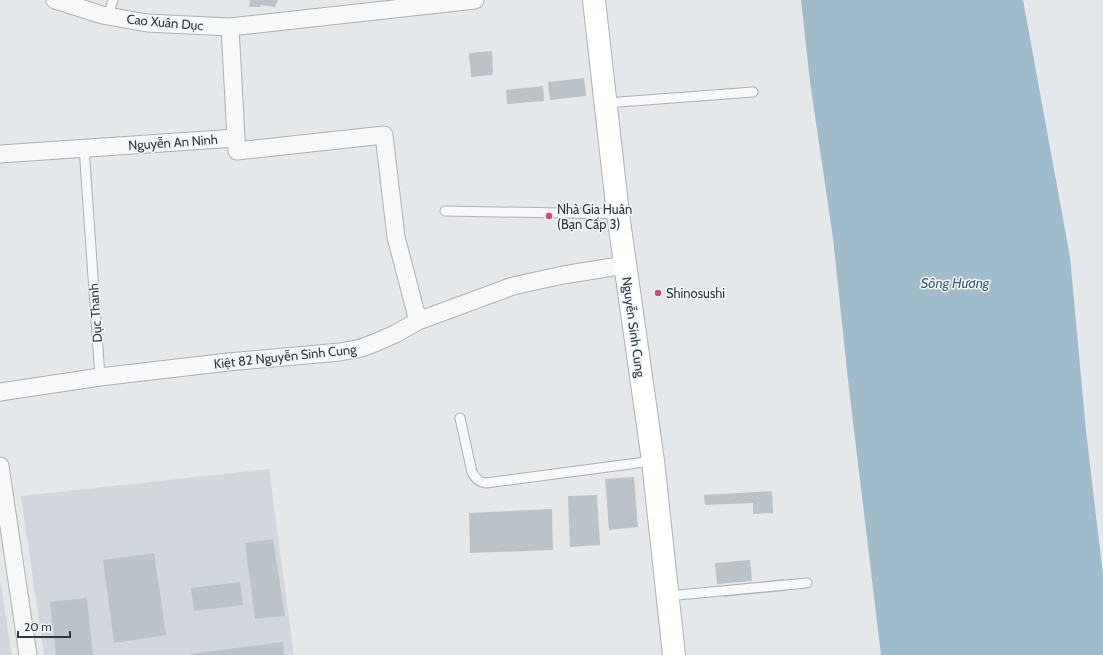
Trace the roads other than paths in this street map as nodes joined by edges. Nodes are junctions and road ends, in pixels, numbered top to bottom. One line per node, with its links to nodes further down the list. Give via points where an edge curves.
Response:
1 (55, 0): 5 (street, Cao Xuân Dục)
2 (113, 0): 5 (lane)
3 (475, 0): 6 (street, Cao Xuân Dục)
4 (594, 0): 8 (main road, Nguyễn Sinh Cung)
5 (108, 16): 6 (street, Cao Xuân Dục, via 147,23)
6 (230, 27): 9 (street, Nguyễn An Ninh)
7 (753, 92): 8 (lane)
8 (606, 103): 13 (main road, Nguyễn Sinh Cung)
9 (236, 138): 10 (street, Nguyễn An Ninh); 15 (street, via 237,151 384,135 396,237)
10 (84, 148): 11 (street, Nguyễn An Ninh); 16 (lane, Dục Thanh)
11 (0, 154)
12 (445, 211): 13 (lane)
13 (618, 214): 14 (main road, Nguyễn Sinh Cung)
14 (626, 265): 15 (street, Kiệt 82 Nguyễn Sinh Cung, via 513,286); 19 (main road, Nguyễn Sinh Cung)
15 (418, 321): 16 (street, Kiệt 82 Nguyễn Sinh Cung, via 378,342 340,352)
16 (100, 377): 17 (street)
17 (0, 392)
18 (460, 418): 19 (lane, via 472,472 476,479 486,483)
19 (653, 461): 22 (main road, Nguyễn Sinh Cung)
20 (0, 466): 23 (street)
21 (807, 583): 22 (lane)
22 (667, 596): 24 (main road, Nguyễn Sinh Cung)
23 (28, 655)
24 (674, 655)

